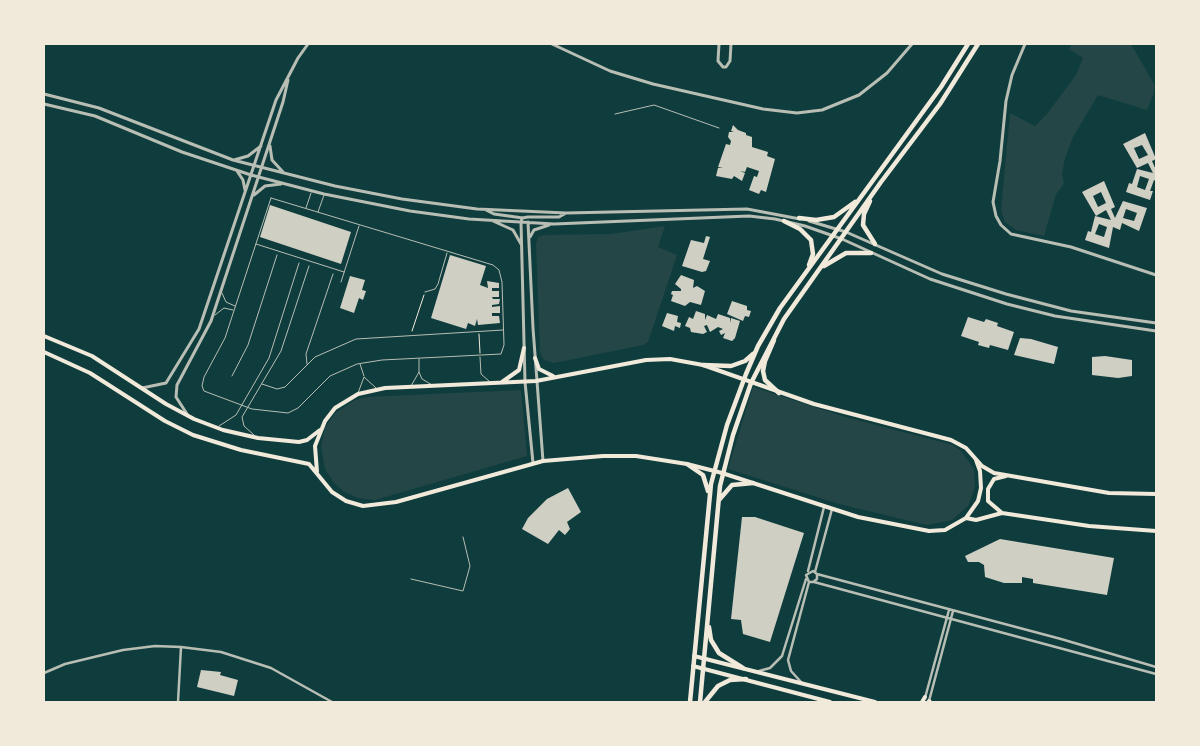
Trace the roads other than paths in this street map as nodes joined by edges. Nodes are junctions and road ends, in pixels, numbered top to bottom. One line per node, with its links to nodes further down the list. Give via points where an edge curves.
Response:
1 (308, 44): 9 (street)
2 (552, 44): 5 (street, via 610,72 652,84 762,109 797,113 822,110 859,95 887,73)
3 (719, 44): 4 (street, via 718,64 726,67 730,61)
4 (731, 44)
5 (912, 44)
6 (968, 44): 25 (main road, via 941,87)
7 (978, 44): 23 (main road, via 953,86)
8 (1025, 44): 58 (street, via 1012,75 1006,101 993,202 1001,225 1011,234 1071,247)
9 (288, 80): 14 (street); 15 (street, via 276,100)
10 (44, 94): 16 (street, via 99,108)
11 (44, 104): 19 (street, via 95,116 182,152)
12 (615, 114): 13 (lane, via 654,105)
13 (719, 128)
14 (270, 143): 18 (street); 21 (street, via 272,160)
15 (261, 146): 16 (street, via 248,156); 17 (street)
16 (233, 160): 17 (street)
17 (254, 166): 18 (street); 20 (street)
18 (262, 168): 21 (street); 22 (street)
19 (234, 169): 20 (street); 27 (street, via 243,180)
20 (251, 174): 22 (street); 27 (street)
21 (285, 174): 31 (street, via 375,194)
22 (259, 176): 24 (street); 29 (street)
23 (881, 182): 43 (main road); 48 (main road, via 863,219 864,228)
24 (284, 184): 26 (street); 29 (street, via 262,187)
25 (869, 185): 35 (main road, via 842,214 830,218); 42 (main road)
26 (312, 191): 28 (street); 30 (lane)
27 (244, 193): 93 (street, via 199,329 166,383)
28 (324, 194): 32 (lane); 36 (street, via 410,211)
29 (250, 199): 61 (street)
30 (306, 209): 32 (lane); 47 (lane, via 271,198)
31 (485, 210): 33 (street); 34 (street)
32 (318, 212): 41 (lane)
33 (566, 213): 34 (street, via 559,217); 35 (street, via 747,209)
34 (523, 218): 38 (street); 39 (street)
35 (800, 218): 42 (street)
36 (491, 220): 38 (street); 49 (street, via 513,230)
37 (784, 221): 40 (street, via 749,216); 44 (street); 55 (main road, via 800,229 810,240 813,254)
38 (520, 222): 39 (street); 49 (street)
39 (529, 222): 40 (street); 46 (street)
40 (554, 224): 46 (street, via 534,230)
41 (360, 225): 50 (lane); 56 (lane)
42 (838, 230): 43 (street); 44 (main road)
43 (846, 232): 45 (main road); 48 (street)
44 (834, 237): 45 (street); 55 (main road)
45 (842, 239): 51 (street); 59 (main road)
46 (530, 240): 76 (street)
47 (255, 244): 56 (lane); 64 (lane)
48 (875, 244): 67 (street, via 942,274 1006,294 1071,311)
49 (521, 245): 71 (street)
50 (447, 252): 62 (lane, via 438,284 435,289); 68 (lane, via 493,265 499,270)
51 (871, 253): 59 (main road, via 853,252 839,256); 69 (street, via 930,279 1007,304 1055,316)
52 (277, 255): 81 (lane, via 248,346)
53 (299, 263): 97 (lane, via 271,353)
54 (309, 266): 88 (lane, via 281,351)
55 (806, 271): 73 (main road)
56 (344, 272): 60 (lane)
57 (333, 274): 77 (lane, via 306,354)
58 (1156, 275)
59 (813, 278): 63 (main road)
60 (341, 282)
61 (221, 290): 64 (lane, via 226,302); 66 (street)
62 (425, 292)
63 (794, 304): 87 (main road, via 768,346); 95 (main road, via 763,366 765,380)
64 (235, 306): 65 (lane)
65 (234, 310): 66 (lane, via 222,308); 97 (lane, via 225,338 206,371 202,386 207,393)
66 (212, 318): 99 (street, via 177,385 176,397)
67 (1156, 323)
68 (504, 330): 74 (lane, via 501,354); 77 (lane, via 352,340 324,352)
69 (1156, 331)
70 (44, 336): 93 (main road, via 92,356)
71 (524, 348): 86 (street); 90 (main road, via 519,370)
72 (44, 352): 109 (main road, via 90,374 165,422 193,435 241,450 300,460)
73 (755, 352): 79 (main road, via 745,361 731,366); 84 (main road)
74 (480, 356): 75 (lane); 89 (lane, via 482,377)
75 (419, 358): 78 (lane); 80 (lane)
76 (535, 358): 83 (main road, via 542,372); 85 (street)
77 (307, 364): 88 (lane, via 282,388)
78 (360, 364): 82 (lane); 98 (lane, via 330,376 292,411 275,413)
79 (703, 366): 83 (main road, via 670,358); 84 (main road)
80 (419, 372): 91 (lane, via 422,379); 92 (lane)
81 (232, 376)
82 (364, 377): 94 (lane); 96 (lane)
83 (556, 377): 85 (main road)
84 (743, 380): 87 (main road); 107 (main road)
85 (536, 381): 86 (main road); 104 (street)
86 (525, 382): 90 (main road); 105 (street)
87 (751, 383): 95 (main road); 108 (main road)
88 (262, 384): 98 (lane)
89 (494, 384): 90 (main road); 91 (main road)
90 (500, 384)
91 (434, 386): 92 (main road)
92 (411, 387): 94 (main road)
93 (142, 388): 99 (main road)
94 (377, 389): 96 (main road)
95 (779, 393): 103 (main road, via 951,440 966,448)
96 (358, 394): 101 (main road, via 336,408)
97 (242, 406): 98 (lane); 100 (lane, via 233,418)
98 (247, 408): 102 (lane, via 242,417 243,423)
99 (189, 417): 100 (main road)
100 (217, 428): 102 (main road)
101 (321, 429): 102 (main road, via 299,442); 109 (main road, via 316,446)
102 (258, 438)
103 (975, 458): 110 (main road, via 988,470); 118 (main road, via 982,488 978,501)
104 (543, 461): 105 (main road); 106 (main road, via 618,456)
105 (533, 464): 109 (main road, via 418,497 373,506 346,501 332,492)
106 (687, 464): 107 (main road); 113 (main road, via 703,475)
107 (714, 471): 108 (main road); 113 (main road)
108 (722, 473): 111 (main road); 114 (main road)
109 (318, 474)
110 (1019, 477): 112 (main road, via 1109,493); 117 (main road, via 1002,476 989,485 988,501)
111 (753, 483): 114 (main road, via 732,485 722,494); 115 (main road)
112 (1156, 495)
113 (709, 500): 139 (main road)
114 (717, 505): 134 (main road)
115 (824, 507): 116 (main road); 121 (street)
116 (832, 509): 118 (main road, via 937,531 956,526); 122 (street)
117 (1002, 513): 118 (main road, via 976,520); 119 (main road, via 1090,526)
118 (966, 518)
119 (1155, 530)
120 (463, 537): 123 (lane, via 470,566 463,591)
121 (808, 573): 122 (street); 124 (street)
122 (816, 573): 126 (street); 127 (street)
123 (411, 579)
124 (806, 579): 125 (street); 145 (street, via 782,656 770,668)
125 (809, 582): 126 (street); 149 (street, via 788,660 793,674)
126 (814, 582): 129 (street)
127 (865, 587): 128 (street); 129 (street)
128 (881, 592): 130 (street); 131 (street)
129 (863, 595): 130 (street)
130 (879, 599): 132 (street)
131 (910, 599): 132 (street); 133 (street)
132 (908, 607): 136 (street)
133 (949, 609): 135 (street); 136 (street)
134 (708, 611): 140 (main road); 143 (main road, via 714,647 724,658)
135 (953, 611): 137 (street); 142 (street)
136 (947, 617): 137 (street); 150 (street)
137 (951, 618): 147 (street); 159 (street)
138 (181, 647): 146 (street, via 123,650 83,659); 151 (street); 152 (street, via 221,652 262,665)
139 (694, 656): 140 (main road); 141 (main road)
140 (704, 658): 143 (main road); 144 (main road)
141 (693, 666): 144 (main road); 153 (main road)
142 (1156, 667)
143 (743, 668): 145 (main road)
144 (703, 669): 148 (main road); 154 (main road)
145 (757, 671): 149 (main road)
146 (44, 673)
147 (1156, 674)
148 (746, 679): 155 (main road, via 730,680 718,686); 156 (main road)
149 (804, 684): 157 (main road)
150 (925, 696): 158 (main road)
151 (178, 702)
152 (332, 702)
153 (690, 702)
154 (700, 702)
155 (705, 702)
156 (830, 702)
157 (875, 702)
158 (923, 702)
159 (929, 702)

